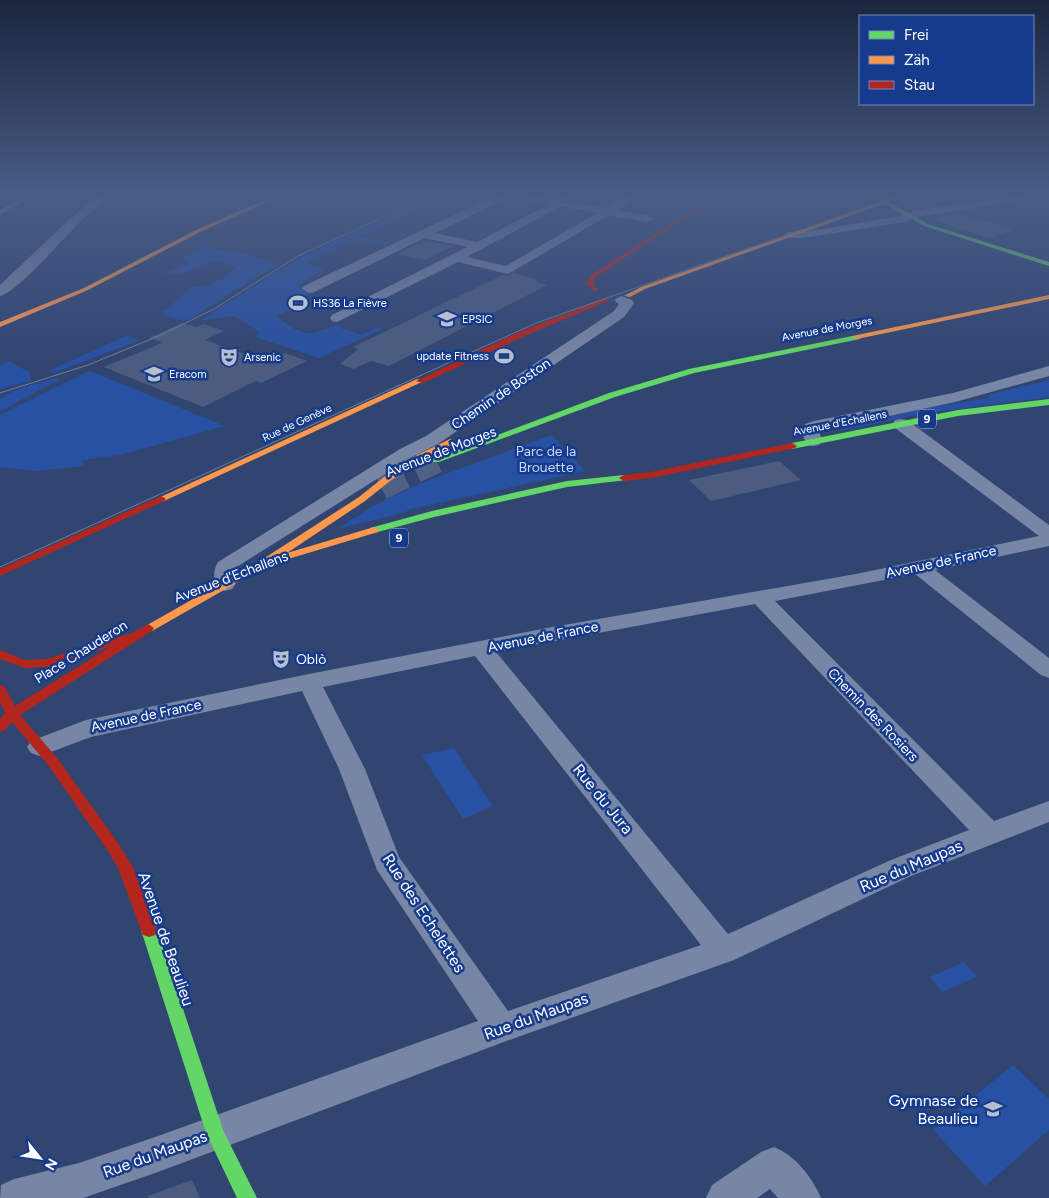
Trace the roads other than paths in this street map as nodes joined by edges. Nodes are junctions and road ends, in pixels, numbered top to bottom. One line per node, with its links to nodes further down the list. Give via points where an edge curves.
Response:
1 (44, 250): 14 (street)
2 (162, 250): 20 (main road, via 86,289)
3 (390, 250): 12 (street)
4 (472, 250): 10 (street)
5 (543, 250): 10 (street, via 508,270)
6 (633, 250): 13 (main road, via 593,276 589,284)
7 (748, 250): 17 (main road, via 643,288)
8 (749, 250): 17 (main road)
9 (1005, 250): 11 (main road)
10 (456, 258): 19 (street)
11 (1049, 264)
12 (309, 289)
13 (599, 291): 16 (main road); 18 (main road)
14 (0, 292)
15 (1049, 297): 22 (main road, Avenue de Morges, via 725,363)
16 (576, 299)
17 (622, 299): 18 (main road); 38 (street, Chemin de Boston, via 619,314 432,440 225,566)
18 (606, 300): 37 (main road, Rue de Genève, via 522,334)
19 (337, 318)
20 (0, 325)
21 (1049, 371): 27 (street, via 955,397 820,425 811,428)
22 (612, 395): 25 (main road, Avenue de Morges); 28 (main road, Avenue de Morges, via 436,465 422,463)
23 (1049, 402): 24 (main road, Avenue d'Echallens / 9)
24 (901, 424): 27 (main road, Avenue d'Echallens / 9); 33 (street)
25 (490, 427)
26 (466, 436): 28 (main road, Avenue de Morges)
27 (813, 441): 29 (main road, Avenue d'Echallens / 9)
28 (422, 456): 32 (main road, Avenue de Morges)
29 (636, 477): 31 (main road, Avenue d'Echallens / 9); 35 (main road, Avenue d'Echallens / 9, via 567,484)
30 (399, 484): 32 (main road, Avenue de Morges)
31 (581, 495)
32 (362, 499): 35 (main road, Avenue de Morges)
33 (1049, 534)
34 (1049, 540): 36 (street, Avenue de France)
35 (264, 563): 38 (main road, Avenue d'Echallens / 9)
36 (919, 567): 39 (street, Avenue de France); 44 (street)
37 (0, 573)
38 (232, 587): 40 (main road, Avenue d'Echallens / 9)
39 (759, 596): 42 (street, Avenue de France); 51 (street, Chemin des Rosiers)
40 (167, 617): 41 (main road, Place Chauderon / 9)
41 (143, 631): 43 (main road, via 48,663 24,664); 47 (main road, Place Chauderon / 9)
42 (481, 649): 45 (street, Avenue de France); 52 (street, Rue du Jura)
43 (0, 654)
44 (1049, 670)
45 (309, 682): 49 (street, Avenue de France, via 86,729); 53 (street, Rue des Echelettes, via 352,770 387,862)
46 (0, 689): 47 (main road, Avenue de Beaulieu)
47 (6, 715): 48 (main road, Place Chauderon / 9); 49 (main road, Avenue de Beaulieu)
48 (0, 727)
49 (40, 747): 54 (main road, Avenue de Beaulieu, via 124,867 143,912)
50 (1049, 811): 51 (street, Rue du Maupas)
51 (989, 833): 52 (street, Rue du Maupas, via 901,868)
52 (724, 951): 53 (street, Rue du Maupas)
53 (501, 1028): 54 (street, Rue du Maupas)
54 (215, 1133): 55 (street, Rue du Maupas, via 79,1181); 56 (main road, Avenue de Beaulieu)
55 (14, 1198)
56 (247, 1198)
57 (725, 1198): 58 (street, via 774,1165)
58 (802, 1198)

